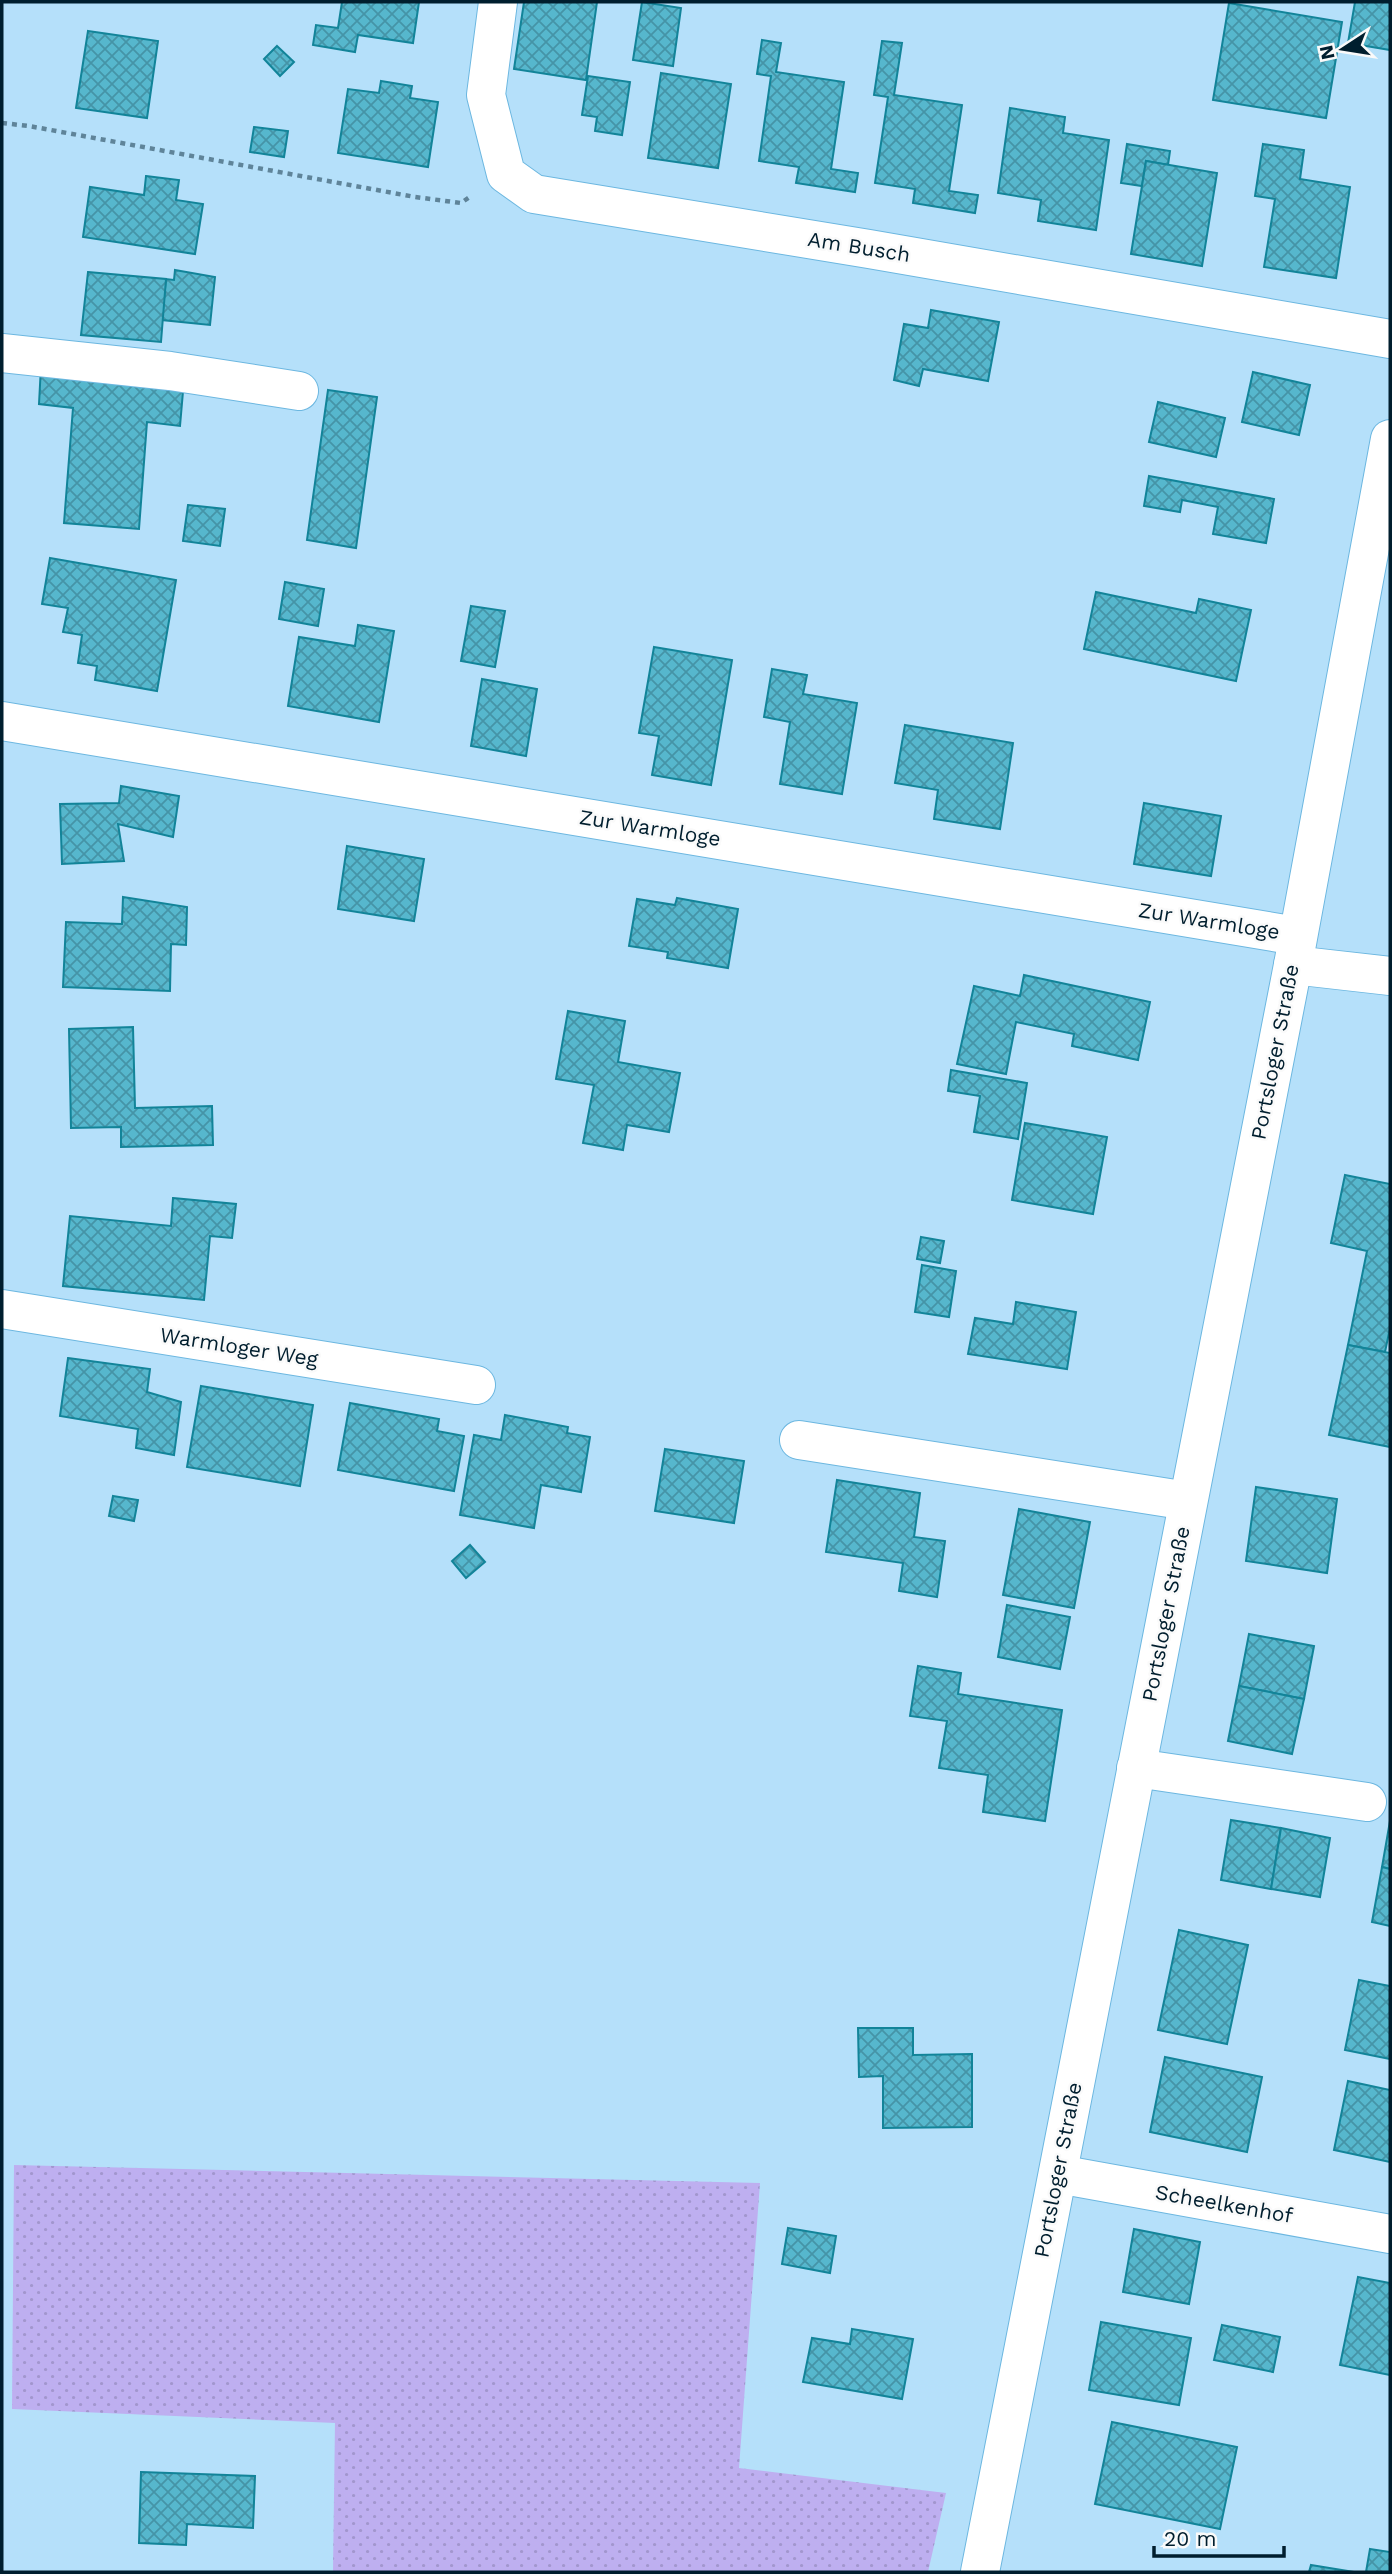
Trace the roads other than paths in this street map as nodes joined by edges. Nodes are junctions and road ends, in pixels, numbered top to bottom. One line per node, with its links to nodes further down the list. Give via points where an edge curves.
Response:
1 (498, 2): 2 (street, Am Busch, via 486,95 506,174 534,194)
2 (1390, 339)
3 (2, 353): 4 (street)
4 (299, 391)
5 (1390, 439): 7 (street, Portsloger Straße)
6 (2, 720): 7 (street, Zur Warmloge)
7 (1295, 951): 8 (street, Zur Warmloge); 12 (street, Portsloger Straße)
8 (1390, 975)
9 (2, 1309): 10 (street, Warmloger Weg)
10 (476, 1385)
11 (799, 1440): 12 (street, Portsloger Straße)
12 (1188, 1501): 13 (street, Portsloger Straße)
13 (1136, 1768): 14 (street); 15 (street, Portsloger Straße)
14 (1367, 1802)
15 (1058, 2174): 16 (street, Scheelkenhof); 17 (street, Portsloger Straße)
16 (1390, 2234)
17 (980, 2572)

